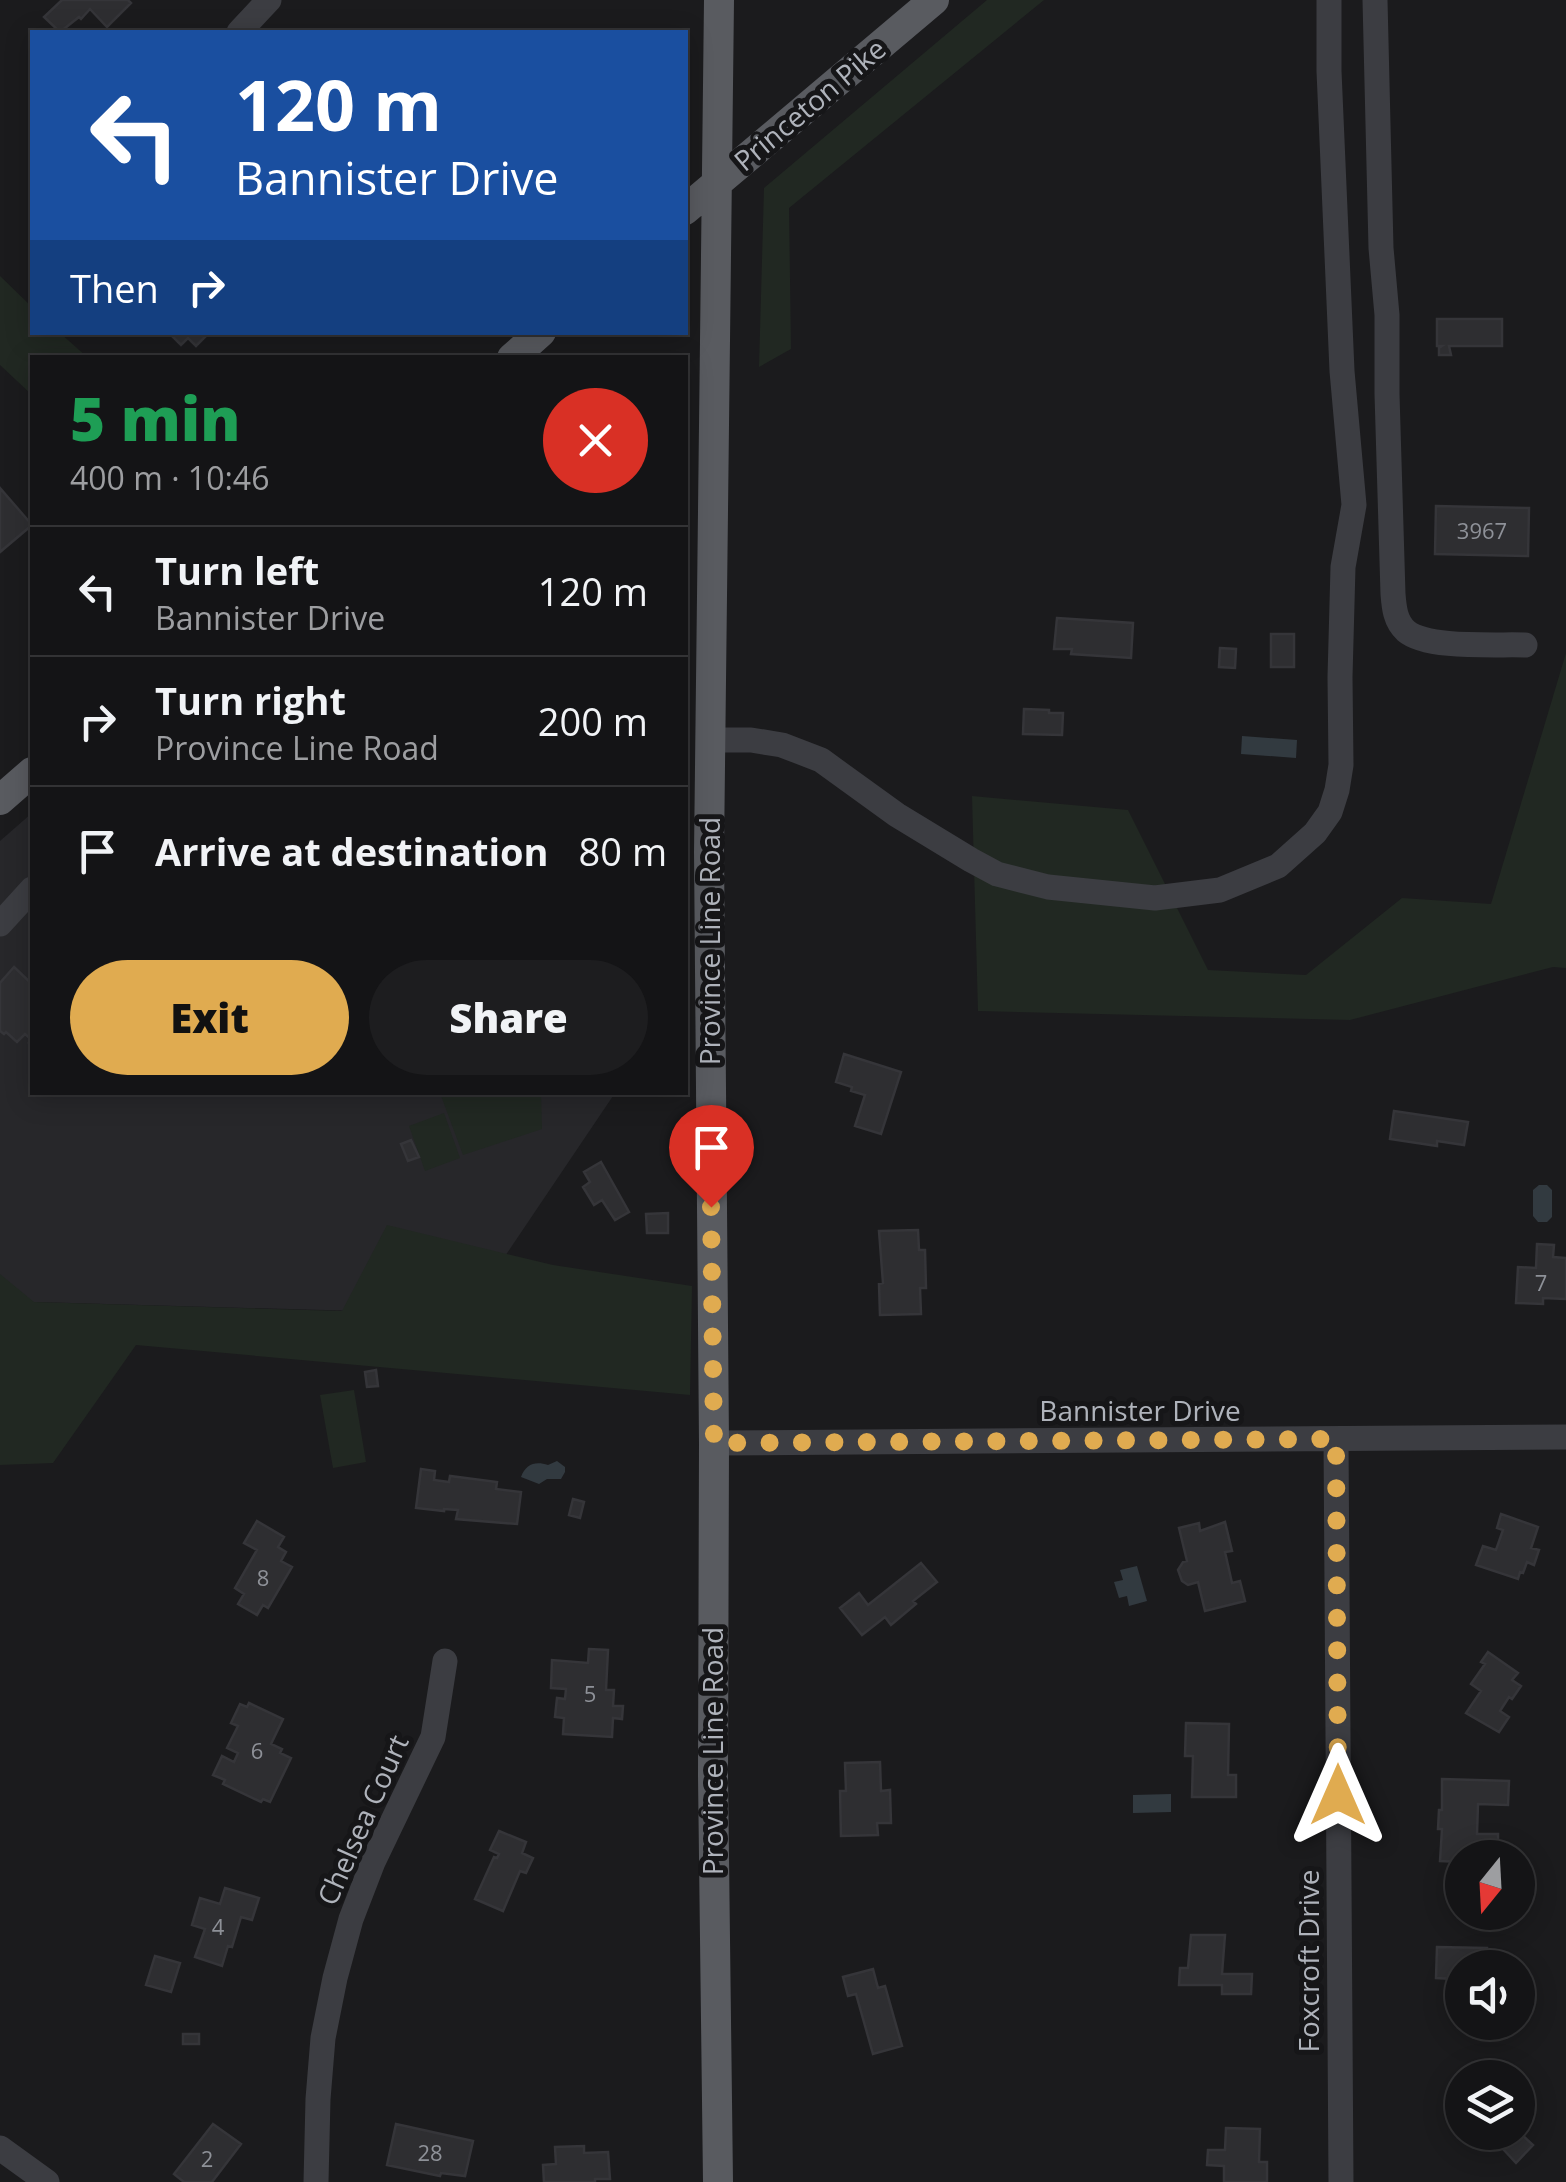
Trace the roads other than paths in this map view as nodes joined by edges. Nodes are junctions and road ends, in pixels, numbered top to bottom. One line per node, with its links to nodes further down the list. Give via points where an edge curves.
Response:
1 (270, 0): 6 (street)
2 (719, 0): 7 (main road, Province Line Road)
3 (934, 0): 7 (main road, Princeton Pike)
4 (1330, 0): 12 (street, via 1342,371 1354,505 1343,567 1339,778 1330,812 1315,832 1278,866 1220,890 1156,898 1048,888 970,860 822,760 782,745)
5 (1375, 0): 11 (street, via 1396,615 1406,631 1443,644)
6 (241, 30)
7 (718, 182): 8 (main road, Princeton Pike); 12 (main road, Province Line Road)
8 (688, 207)
9 (538, 335): 10 (main road)
10 (515, 355)
11 (1524, 645)
12 (711, 740): 19 (main road, Province Line Road)
13 (30, 774): 14 (main road)
14 (0, 800)
15 (30, 891): 16 (street)
16 (0, 924)
17 (1566, 1437): 18 (street, Bannister Drive)
18 (1336, 1439): 19 (street, Bannister Drive); 25 (street, Foxcroft Drive)
19 (714, 1443): 24 (main road, Province Line Road)
20 (446, 1660): 23 (street, Chelsea Court, via 433,1737 373,1862 335,1978 318,2100)
21 (0, 2148): 22 (street)
22 (47, 2182)
23 (316, 2182)
24 (718, 2182)
25 (1341, 2182)

